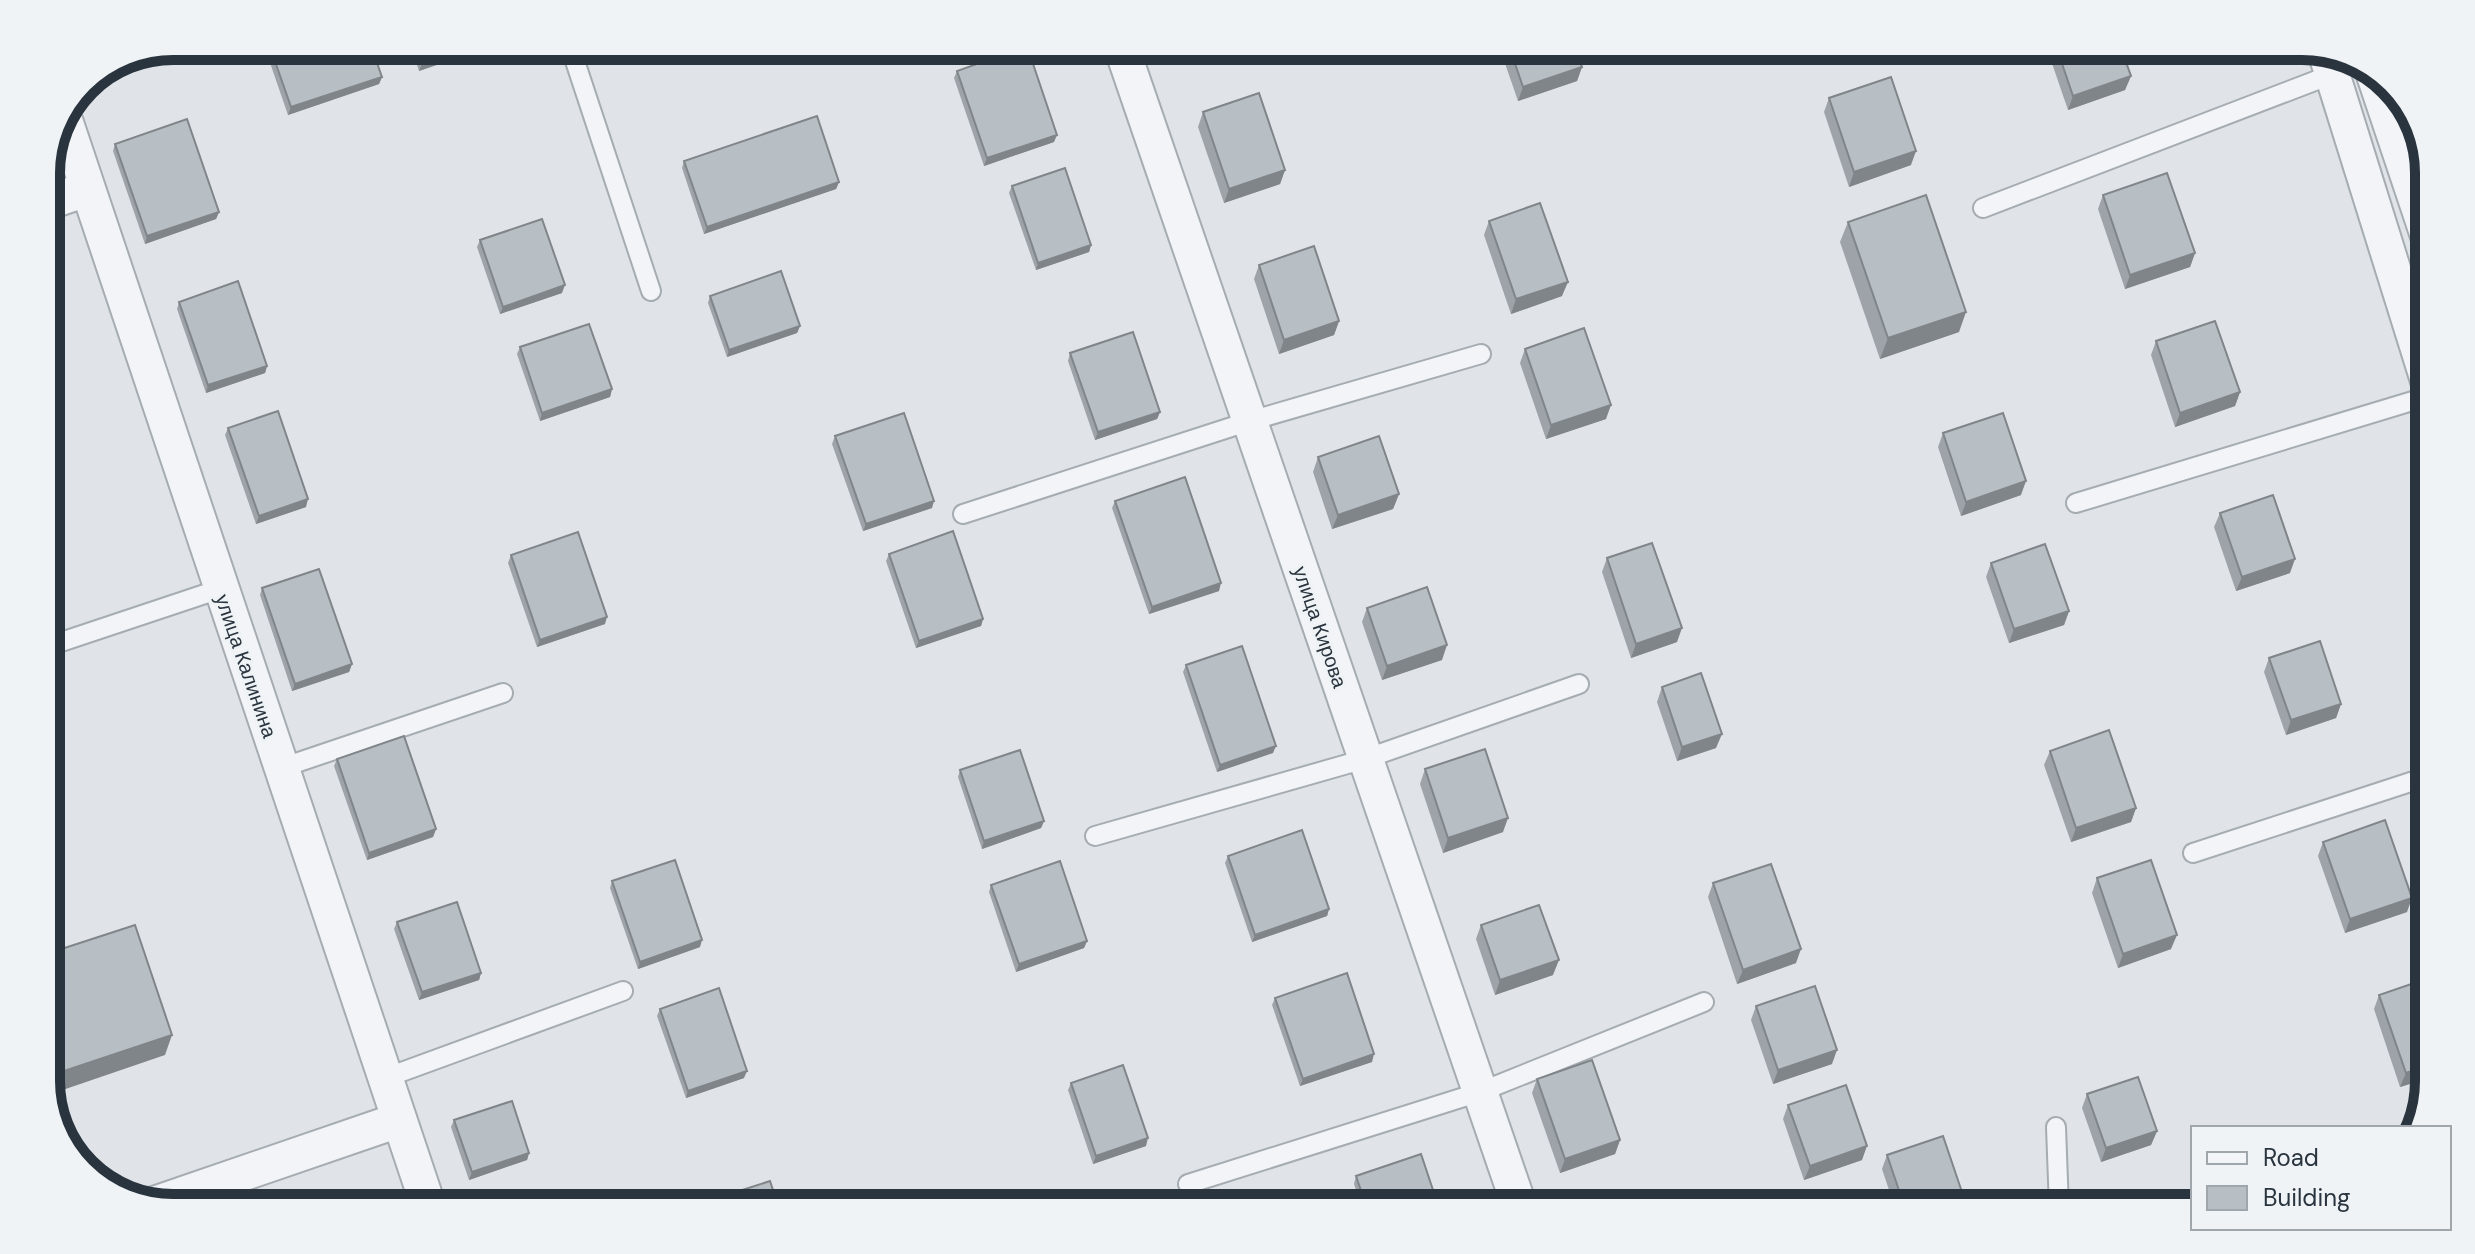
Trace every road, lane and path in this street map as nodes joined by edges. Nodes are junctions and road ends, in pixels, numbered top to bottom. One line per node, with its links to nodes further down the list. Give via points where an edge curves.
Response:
1 (575, 60): 11 (lane)
2 (1126, 60): 15 (street, улица Кирова)
3 (2333, 65): 10 (lane)
4 (2340, 67): 12 (street)
5 (2380, 92): 8 (street)
6 (69, 132): 7 (street, улица Калинина)
7 (87, 189): 9 (street); 18 (street, улица Калинина)
8 (2415, 197)
9 (60, 198)
10 (1983, 208)
11 (651, 291)
12 (2415, 334)
13 (1481, 354): 15 (lane)
14 (2415, 400): 16 (lane)
15 (1250, 421): 17 (lane); 22 (street, улица Кирова)
16 (2076, 503)
17 (963, 514)
18 (220, 589): 19 (lane); 23 (street, улица Калинина)
19 (60, 642)
20 (1579, 684): 22 (lane)
21 (503, 693): 23 (lane)
22 (1365, 759): 25 (lane); 30 (street, улица Кирова)
23 (281, 768): 29 (street, улица Калинина)
24 (2415, 781): 26 (lane)
25 (1095, 836)
26 (2193, 853)
27 (623, 991): 29 (lane)
28 (1704, 1002): 30 (lane)
29 (385, 1078): 31 (street, улица Калинина)
30 (1480, 1092): 33 (lane); 36 (street, улица Кирова)
31 (399, 1120): 34 (street); 35 (street, улица Калинина)
32 (2056, 1127): 37 (lane)
33 (1188, 1184)
34 (183, 1194)
35 (424, 1194)
36 (1515, 1194)
37 (2058, 1194)

